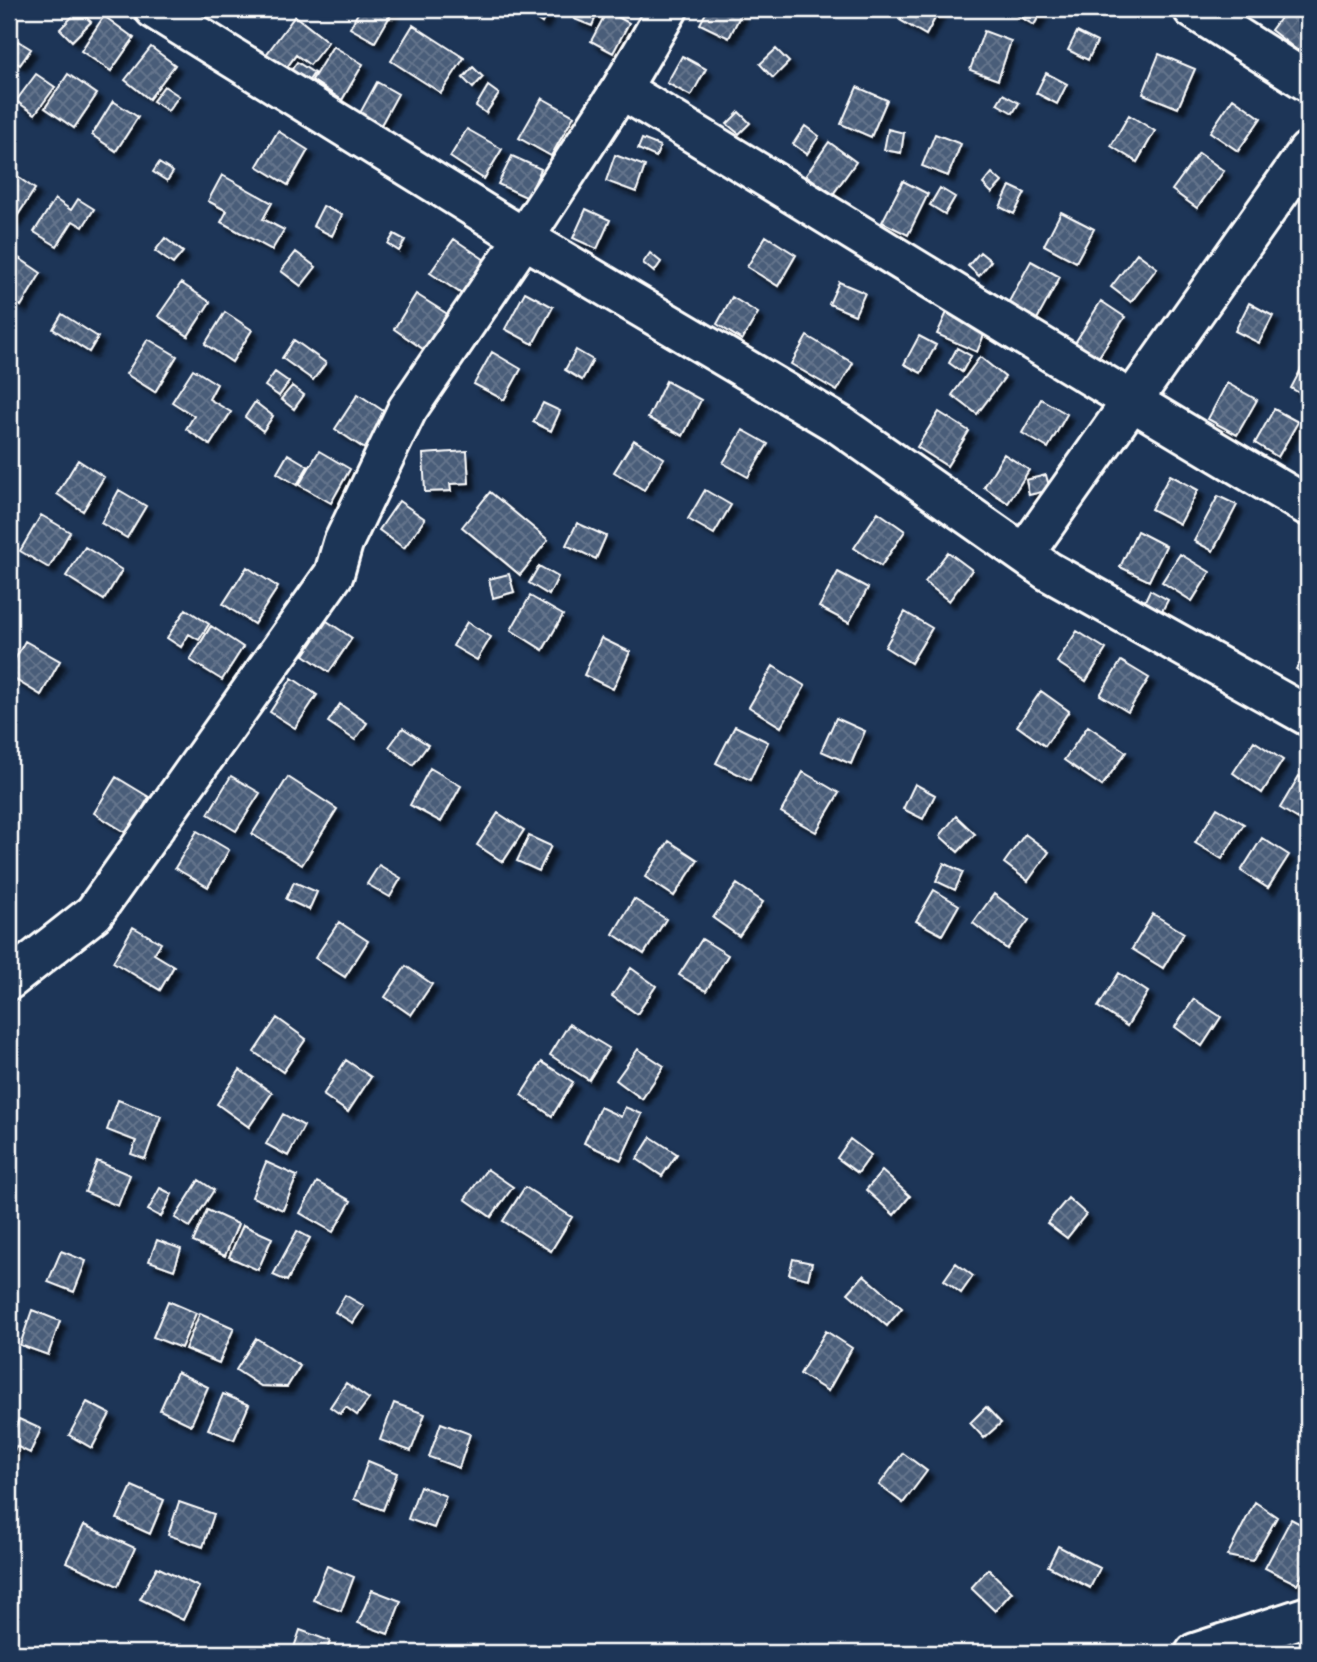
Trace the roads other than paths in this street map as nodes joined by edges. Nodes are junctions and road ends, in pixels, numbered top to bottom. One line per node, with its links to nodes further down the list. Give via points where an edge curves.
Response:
1 (154, 9): 7 (street)
2 (668, 9): 5 (street)
3 (1194, 9): 4 (street)
4 (1308, 82)
5 (621, 89): 7 (street); 8 (street)
6 (1308, 150): 8 (street)
7 (524, 238): 10 (street, via 840,425); 12 (street, via 407,410 343,543 334,574 94,913)
8 (1131, 403): 9 (street); 10 (street)
9 (1308, 506)
10 (1024, 554): 11 (street)
11 (1308, 716)
12 (9, 981)
13 (1308, 1616): 14 (street)
14 (1195, 1653)

